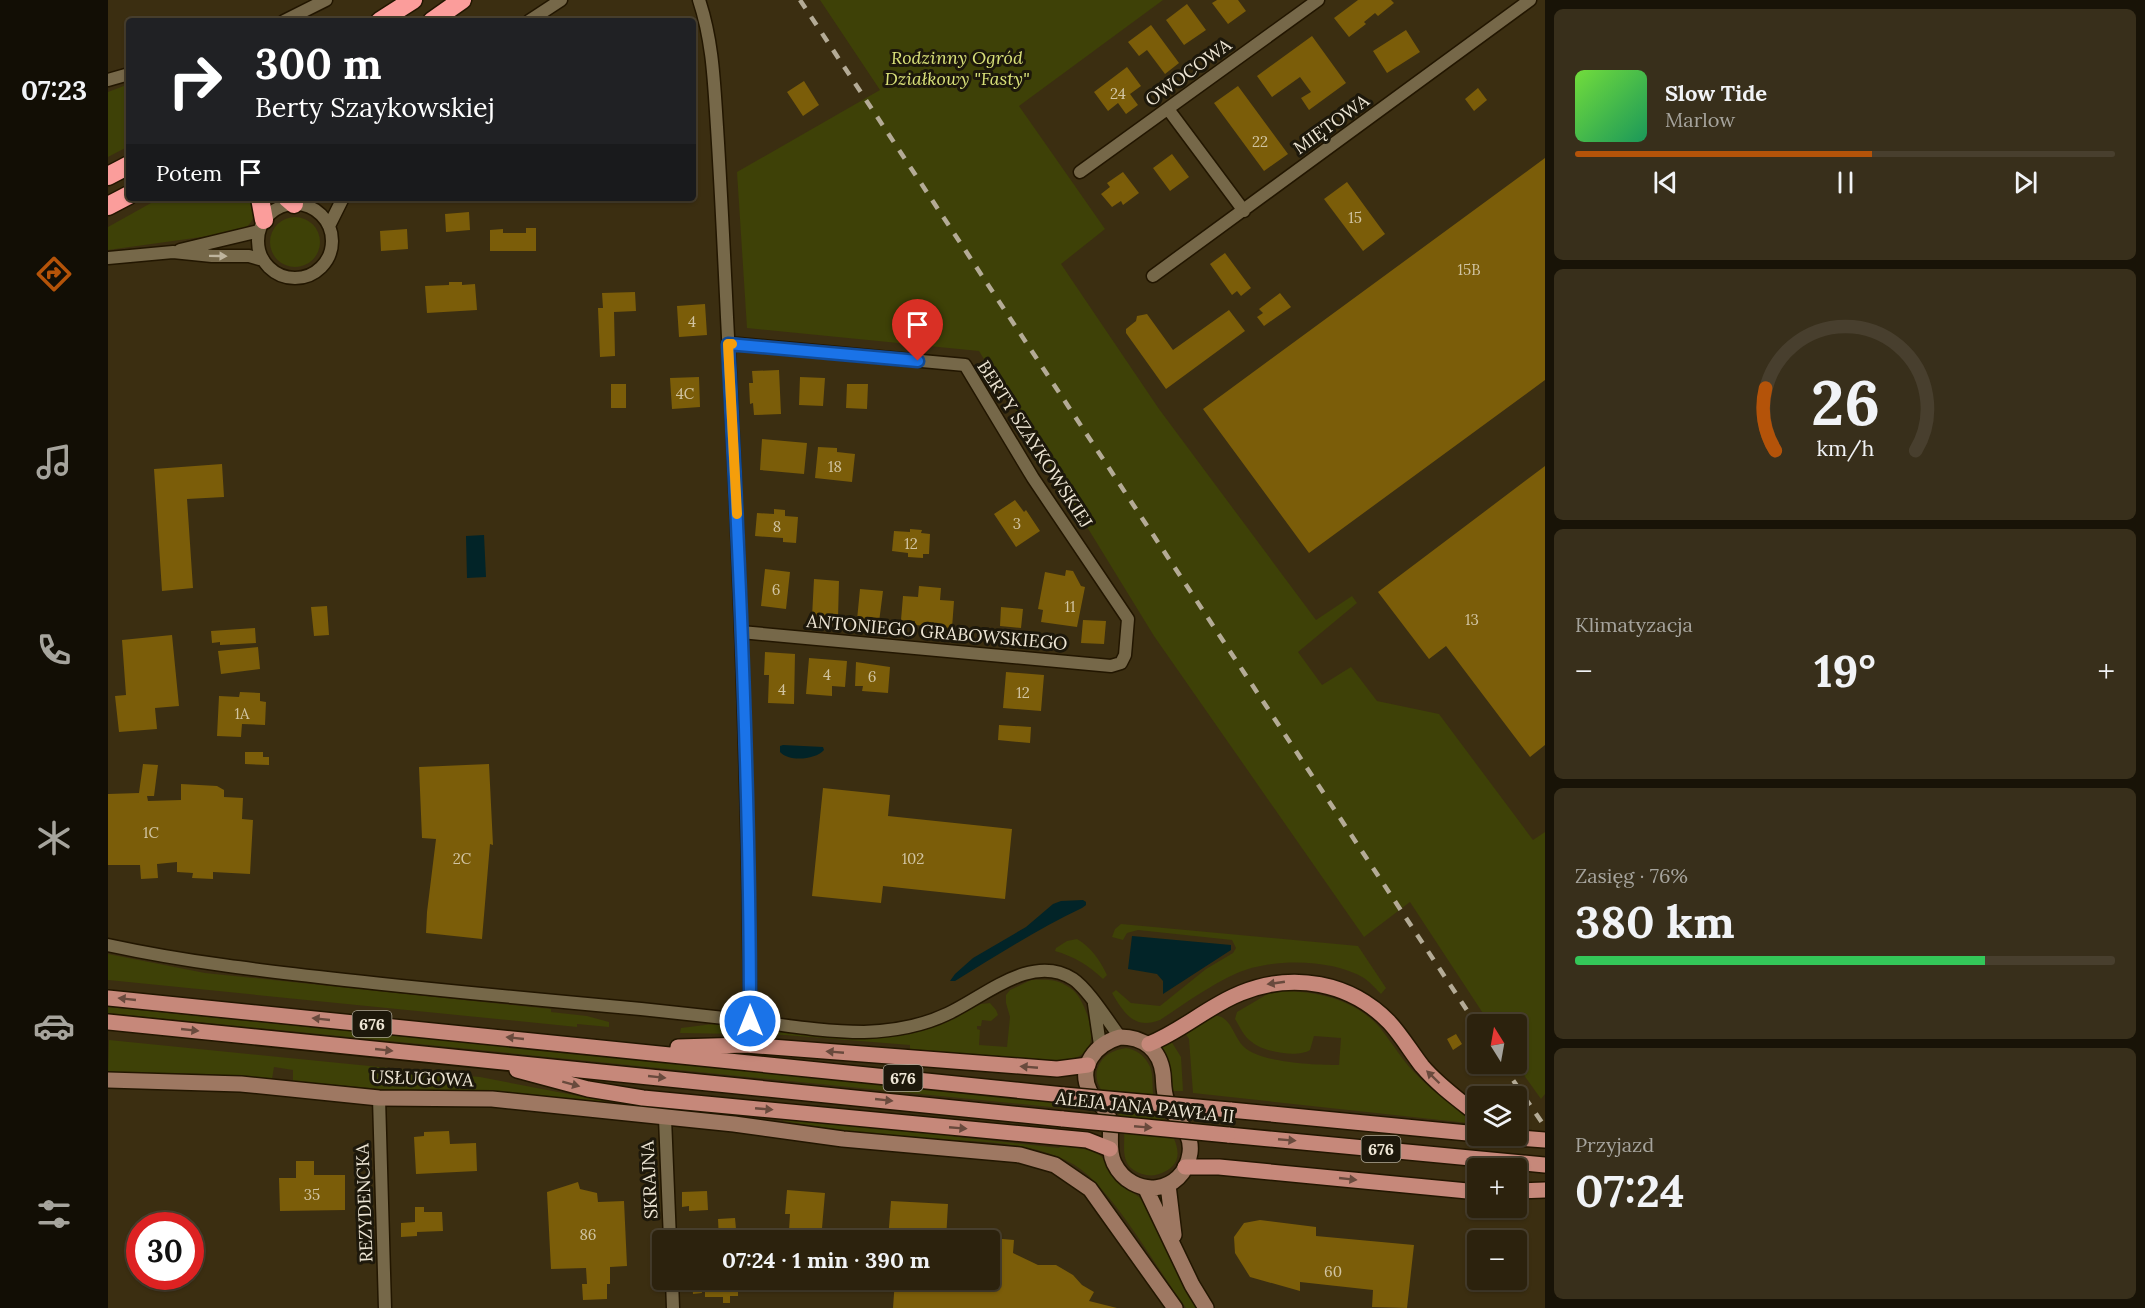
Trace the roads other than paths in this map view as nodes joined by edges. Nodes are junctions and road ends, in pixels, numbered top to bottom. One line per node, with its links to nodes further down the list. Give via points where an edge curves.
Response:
1 (326, 0): 8 (street)
2 (413, 0): 10 (highway)
3 (462, 0): 11 (highway)
4 (561, 0): 12 (street)
5 (699, 0): 29 (street, via 712,55)
6 (1318, 0): 15 (street, OWOCOWA)
7 (1530, 0): 22 (street, MIĘTOWA)
8 (312, 4): 9 (street)
9 (289, 18)
10 (385, 18)
11 (436, 18)
12 (534, 18)
13 (126, 75): 14 (street)
14 (108, 80)
15 (1168, 109): 16 (street, OWOCOWA); 22 (street)
16 (1080, 172)
17 (126, 197): 21 (highway)
18 (261, 201): 23 (highway)
19 (341, 201): 24 (street)
20 (296, 203): 23 (street, via 274,210); 24 (street, via 321,214)
21 (108, 206)
22 (1244, 211): 28 (street, MIĘTOWA)
23 (262, 226): 25 (street); 27 (street, via 258,246)
24 (329, 226): 27 (street, via 333,242 329,258 312,274 288,278 273,272)
25 (173, 252): 26 (street); 27 (street, one-way to 27)
26 (108, 258)
27 (262, 260)
28 (1153, 276)
29 (728, 344): 30 (street); 31 (street, BERTY SZAYKOWSKIEJ, via 965,365 1033,478 1128,619)
30 (741, 632): 31 (street, ANTONIEGO GRABOWSKIEGO, via 1111,666 1120,663); 35 (street)
31 (1125, 655)
32 (108, 945): 35 (street, via 171,959 271,972)
33 (108, 998): 42 (main road, 676, one-way to 33)
34 (1094, 1003): 35 (street, via 1072,979 1054,971 1041,971 1014,978 946,1015 896,1029 844,1031); 39 (street); 41 (street)
35 (750, 1021)
36 (108, 1022): 37 (main road, 676)
37 (132, 1024): 38 (main road); 43 (main road, 676, one-way to 43)
38 (108, 1030)
39 (1120, 1037): 40 (street); 41 (street)
40 (1149, 1044): 47 (main road, one-way to 40, via 1423,1068 1378,1011 1359,997 1312,983 1287,981 1265,985 1219,1004); 54 (street, via 1162,1066 1167,1101 1188,1133 1190,1156)
41 (1100, 1045): 44 (street)
42 (636, 1050): 44 (main road, one-way to 42, via 1057,1069 745,1045); 49 (main road, ALEJA JANA PAWŁA II / 676, bridge)
43 (474, 1059): 52 (main road, one-way to 52, via 588,1089 644,1098 1087,1140); 53 (main road, ALEJA JANA PAWŁA II / 676, one-way to 53, bridge)
44 (1088, 1065): 52 (street, via 1090,1091 1109,1116)
45 (108, 1080): 46 (street, USŁUGOWA, via 241,1084)
46 (379, 1098): 48 (street, USŁUGOWA, via 492,1099); 63 (street, REZYDENCKA)
47 (1467, 1106)
48 (665, 1118): 60 (street, SKRAJNA); 65 (street, USŁUGOWA, via 1020,1155 1055,1165 1090,1189)
49 (1467, 1133)
50 (1527, 1138): 51 (main road)
51 (1545, 1140)
52 (1110, 1149): 56 (street, via 1122,1174)
53 (1540, 1164)
54 (1185, 1167): 55 (street); 58 (main road, one-way to 58)
55 (1168, 1185): 56 (street); 61 (street)
56 (1146, 1189): 61 (street)
57 (1545, 1190): 59 (main road)
58 (1467, 1191)
59 (1527, 1191)
60 (670, 1230)
61 (1175, 1247): 66 (street)
62 (672, 1290): 64 (street)
63 (386, 1308)
64 (673, 1308)
65 (1175, 1308)
66 (1206, 1308)

